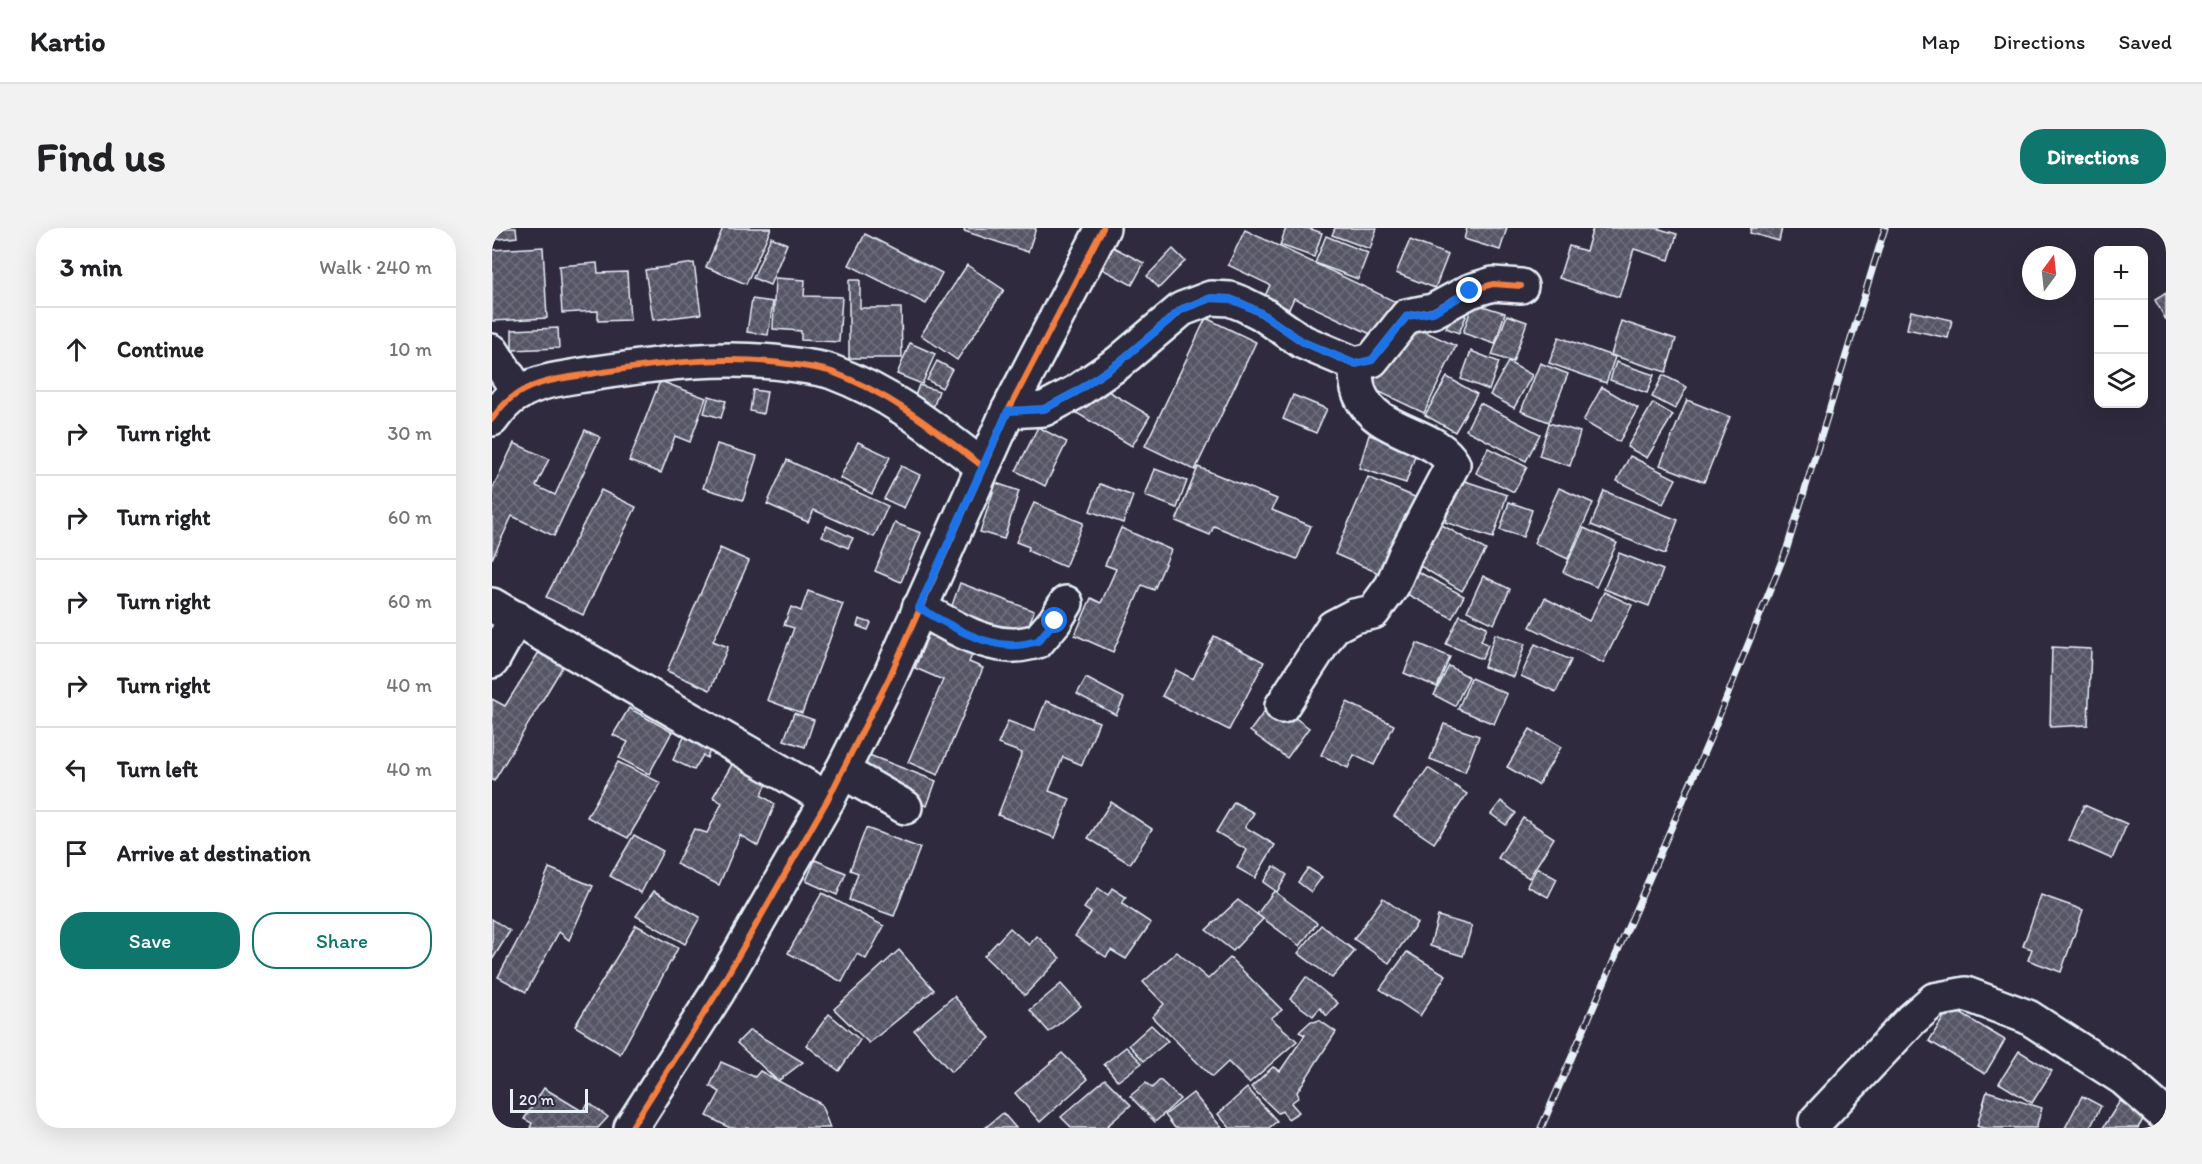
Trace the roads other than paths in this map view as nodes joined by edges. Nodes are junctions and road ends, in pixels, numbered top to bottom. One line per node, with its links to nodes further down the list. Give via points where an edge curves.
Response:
1 (1103, 228): 6 (street)
2 (1521, 286): 4 (street, via 1493,284 1470,291 1433,312 1407,316 1372,360)
3 (492, 351): 5 (street)
4 (1355, 364): 6 (street, via 1303,342 1243,304 1211,298 1182,309 1118,363 1076,392 1044,409); 13 (street, via 1359,392 1382,420 1442,450 1453,464 1392,586 1373,612 1333,627)
5 (519, 393): 7 (street, via 500,407); 8 (street, via 547,381 659,363 720,358 785,363 830,371 884,394)
6 (1008, 411): 8 (street)
7 (492, 419)
8 (982, 466): 10 (street)
9 (1066, 603): 10 (street, via 1038,641 1011,645 958,630)
10 (919, 608): 14 (street)
11 (504, 611): 12 (street); 14 (street)
12 (492, 661)
13 (1282, 706)
14 (835, 785): 15 (street); 18 (street, via 717,993)
15 (905, 807)
16 (2166, 1116): 17 (street, via 2123,1078 2028,1017 1966,994 1934,1000)
17 (1816, 1121)
18 (631, 1128)

